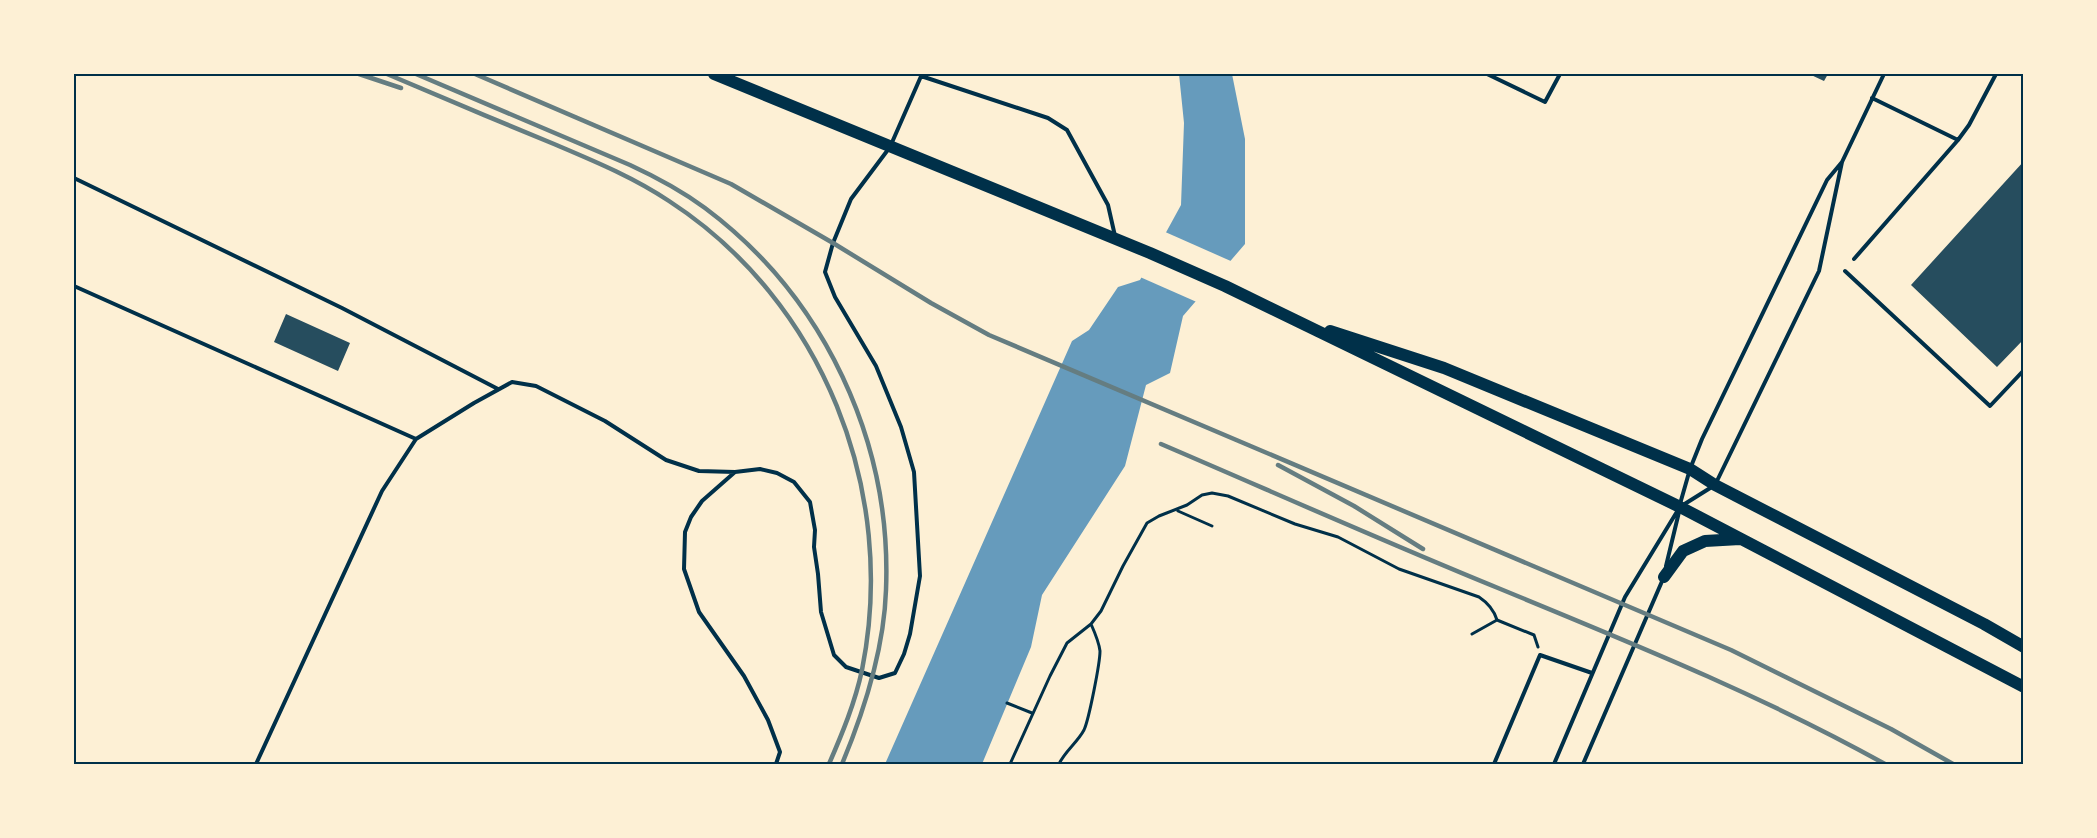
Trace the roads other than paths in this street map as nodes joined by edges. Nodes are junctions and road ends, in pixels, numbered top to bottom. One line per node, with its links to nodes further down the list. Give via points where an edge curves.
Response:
1 (714, 74): 9 (main road)
2 (1487, 74): 3 (lane, via 1545,102)
3 (1560, 74)
4 (1884, 74): 7 (lane)
5 (1996, 74): 8 (lane)
6 (922, 75): 9 (lane); 12 (lane, via 1048,118 1067,130 1108,206)
7 (1872, 98): 8 (lane); 10 (lane)
8 (1958, 140): 13 (lane)
9 (890, 147): 12 (main road); 21 (lane, via 851,199 825,272 835,297 876,366 914,472 920,576 909,634 894,674 879,678 846,667 834,655 821,612 815,530 805,495 794,482 777,473 760,469)
10 (1842, 162): 20 (lane, via 1827,180); 22 (lane, via 1819,271)
11 (74, 178): 18 (lane)
12 (1116, 239): 16 (main road)
13 (1854, 259)
14 (1845, 271): 17 (lane, via 1990,406)
15 (74, 286): 19 (lane)
16 (1286, 316): 20 (main road, via 1444,368); 23 (main road)
17 (2024, 370)
18 (499, 389): 19 (lane); 21 (lane, via 512,382 536,386 605,421 666,460 699,471)
19 (416, 439): 29 (lane, via 382,491)
20 (1690, 469): 22 (main road); 23 (lane)
21 (735, 472): 30 (lane, via 702,501 691,517 685,532 684,569 699,612 744,676 768,720 780,752)
22 (1715, 485): 23 (lane); 26 (main road)
23 (1680, 507): 24 (main road); 25 (lane); 27 (lane, via 1625,597)
24 (1743, 539): 25 (main road, via 1705,541 1683,551); 28 (main road)
25 (1664, 577): 33 (lane)
26 (2024, 647)
27 (1593, 673): 31 (lane, via 1540,655); 32 (lane)
28 (2024, 687)
29 (256, 765)
30 (776, 765)
31 (1494, 765)
32 (1554, 765)
33 (1582, 765)

